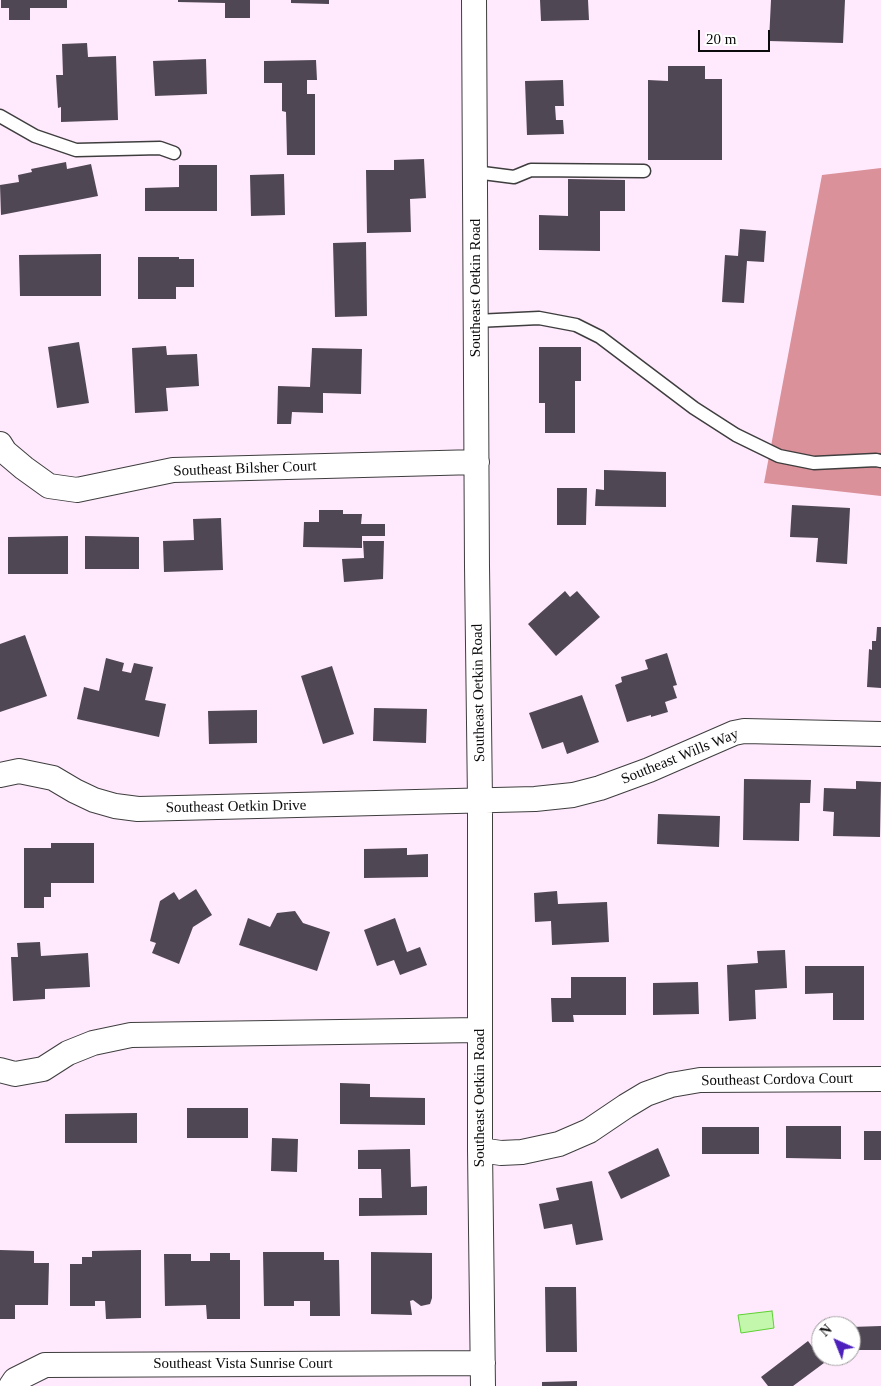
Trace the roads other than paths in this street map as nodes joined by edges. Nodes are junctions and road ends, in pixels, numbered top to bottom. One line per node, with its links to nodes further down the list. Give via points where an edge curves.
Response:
1 (474, 0): 5 (street, Southeast Oetkin Road)
2 (0, 116): 3 (lane, via 35,136 76,150 160,148)
3 (174, 153)
4 (644, 171): 5 (lane, via 531,170 514,177)
5 (475, 172): 6 (street, Southeast Oetkin Road)
6 (476, 320): 8 (lane, via 540,318 576,325 600,337 694,408 736,435 779,456 814,463); 9 (street, Southeast Oetkin Road)
7 (0, 444): 9 (street, Southeast Bilsher Court, via 5,452 49,486 77,490 172,470)
8 (881, 461)
9 (477, 462): 12 (street, Southeast Oetkin Road)
10 (881, 734): 12 (street, Southeast Wills Way, via 744,731 600,788 573,795)
11 (0, 775): 12 (street, Southeast Oetkin Drive, via 19,771 53,778 94,800 138,809)
12 (480, 801): 13 (street, Southeast Oetkin Road)
13 (479, 1030): 14 (street, via 131,1035 93,1042 43,1069 15,1074); 16 (street, Southeast Oetkin Road)
14 (0, 1070)
15 (881, 1079): 16 (street, Southeast Cordova Court, via 700,1080 671,1085 646,1094 589,1131 559,1144 522,1152)
16 (480, 1150): 17 (street, Southeast Oetkin Road)
17 (483, 1374): 18 (street, Southeast Vista Sunrise Court, via 45,1365 15,1380)
18 (11, 1386)

